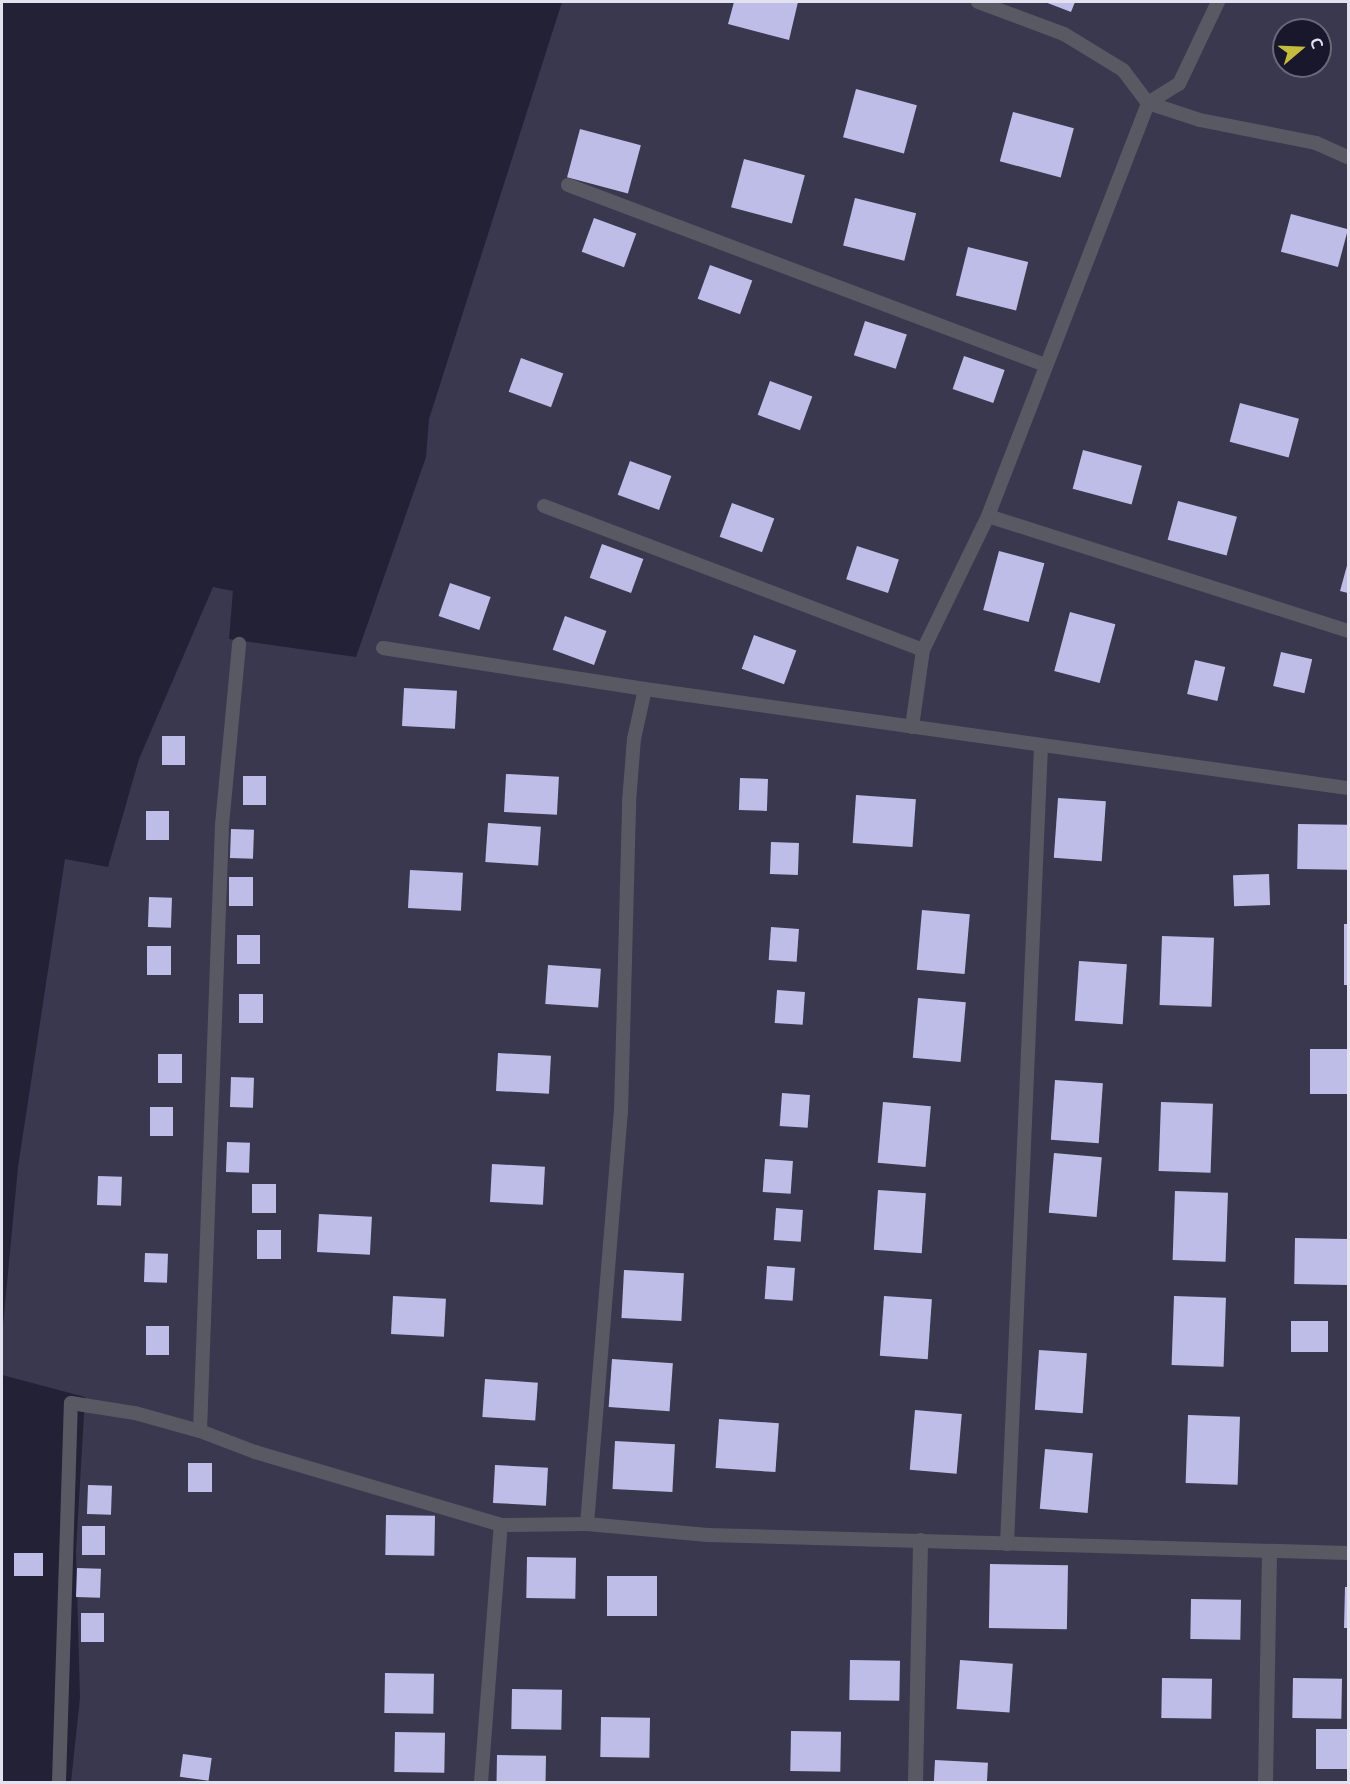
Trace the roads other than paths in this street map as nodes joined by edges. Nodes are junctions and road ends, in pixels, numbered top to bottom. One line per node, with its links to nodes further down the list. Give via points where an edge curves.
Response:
1 (978, 2): 3 (lane, via 1064,34 1123,70)
2 (1218, 2): 3 (lane, via 1179,84)
3 (1148, 103): 4 (lane, via 1200,120 1316,143); 6 (lane, via 1104,225)
4 (1348, 157)
5 (568, 185): 6 (lane)
6 (1045, 365): 8 (lane)
7 (544, 506): 12 (lane)
8 (988, 516): 9 (lane); 12 (lane)
9 (1348, 631)
10 (239, 644): 17 (lane, via 222,825)
11 (383, 648): 13 (lane)
12 (923, 650): 14 (lane)
13 (645, 689): 14 (lane); 18 (lane, via 634,739 628,802 621,1113)
14 (912, 727): 15 (lane)
15 (1041, 746): 16 (lane); 21 (lane)
16 (1348, 788)
17 (200, 1431): 19 (lane, via 255,1452); 24 (lane, via 135,1413 71,1403)
18 (587, 1524): 19 (lane); 20 (lane, via 708,1535)
19 (501, 1525): 25 (lane)
20 (920, 1540): 21 (lane); 26 (street)
21 (1007, 1544): 22 (lane)
22 (1269, 1553): 23 (lane); 27 (street)
23 (1348, 1553)
24 (59, 1782)
25 (481, 1782)
26 (915, 1782)
27 (1265, 1782)

